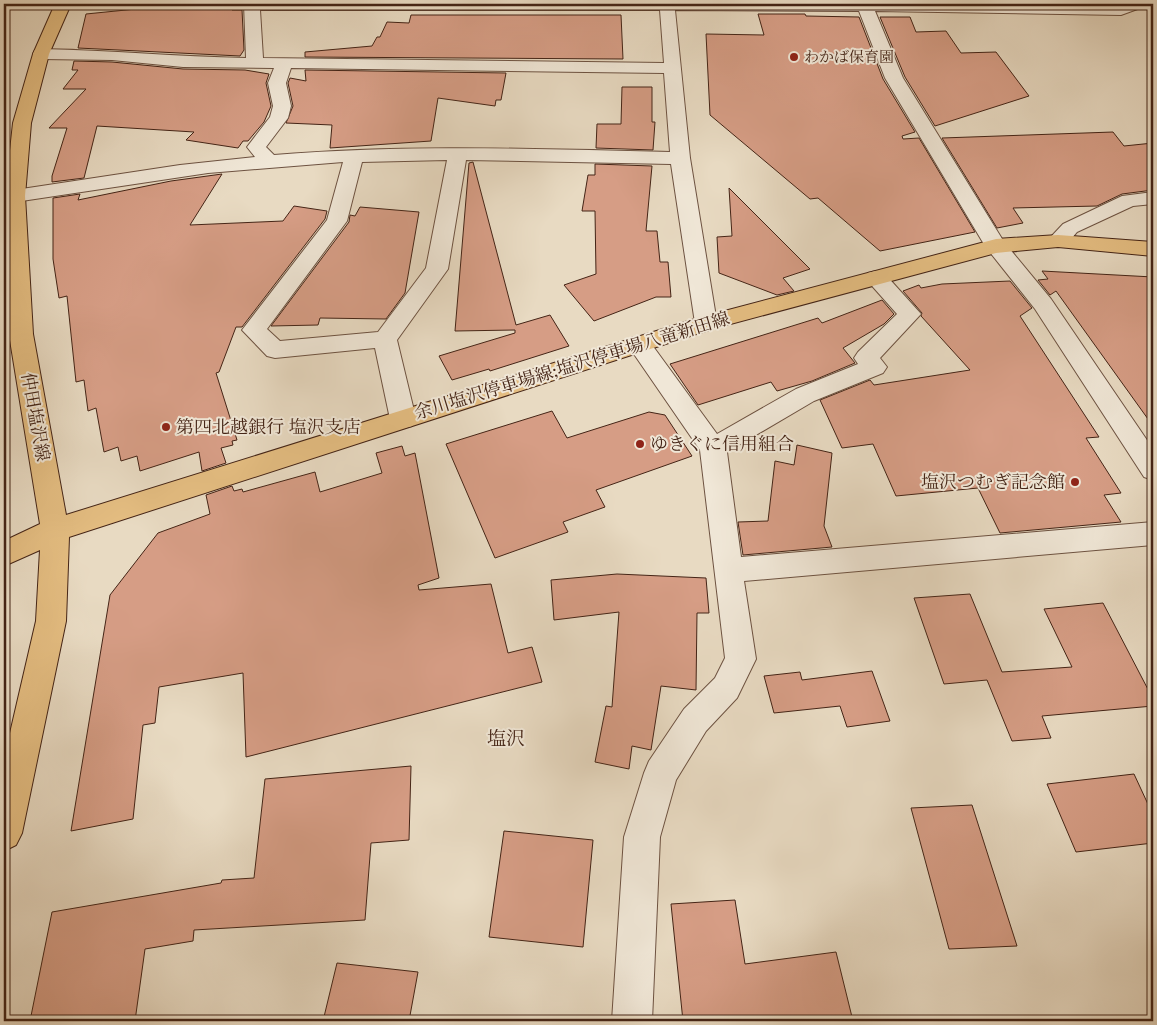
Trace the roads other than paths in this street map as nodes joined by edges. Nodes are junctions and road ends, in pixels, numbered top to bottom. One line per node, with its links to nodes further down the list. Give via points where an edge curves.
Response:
1 (63, 4): 6 (main road, 仲田塩沢線)
2 (252, 4): 3 (street); 7 (street)
3 (667, 4): 5 (street); 9 (street)
4 (1138, 4): 5 (street, via 1121,10)
5 (866, 6): 17 (street, via 894,78)
6 (41, 54): 7 (street); 14 (main road, 仲田塩沢線, via 22,123)
7 (256, 64): 8 (street)
8 (284, 64): 9 (street); 13 (street, via 277,83 282,106 279,118 256,146)
9 (674, 68): 12 (street)
10 (458, 154): 11 (street); 12 (street); 21 (street, via 437,269)
11 (354, 156): 13 (street); 21 (street, via 337,221 254,330 275,350)
12 (680, 158): 20 (street)
13 (270, 162): 14 (street, via 235,164)
14 (15, 196): 26 (main road, 仲田塩沢線, via 21,334)
15 (1153, 198): 16 (street, via 1129,200 1070,228)
16 (1058, 242): 17 (main road, 余川塩沢停車場線;塩沢停車場八竜新田線); 18 (main road, 余川塩沢停車場線;塩沢停車場八竜新田線)
17 (996, 246): 19 (main road, 余川塩沢停車場線;塩沢停車場八竜新田線); 25 (street, via 1043,304)
18 (1153, 249)
19 (876, 278): 20 (main road, 余川塩沢停車場線;塩沢停車場八竜新田線); 24 (street, via 910,314 866,358 875,367 805,395)
20 (706, 323): 22 (main road, 余川塩沢停車場線;塩沢停車場八竜新田線)
21 (385, 339): 23 (street)
22 (639, 344): 23 (main road, 余川塩沢停車場線;塩沢停車場八竜新田線); 24 (street)
23 (403, 419): 26 (main road, 余川塩沢停車場線;塩沢停車場八竜新田線)
24 (713, 448): 29 (street)
25 (1153, 470)
26 (55, 530): 28 (main road, 余川塩沢停車場線;塩沢停車場八竜新田線); 30 (main road, 仲田塩沢線, via 51,621)
27 (1153, 534): 29 (street)
28 (4, 554)
29 (728, 570): 31 (street, via 741,659 726,688 695,720 658,782 642,837)
30 (4, 833)
31 (632, 1021)

